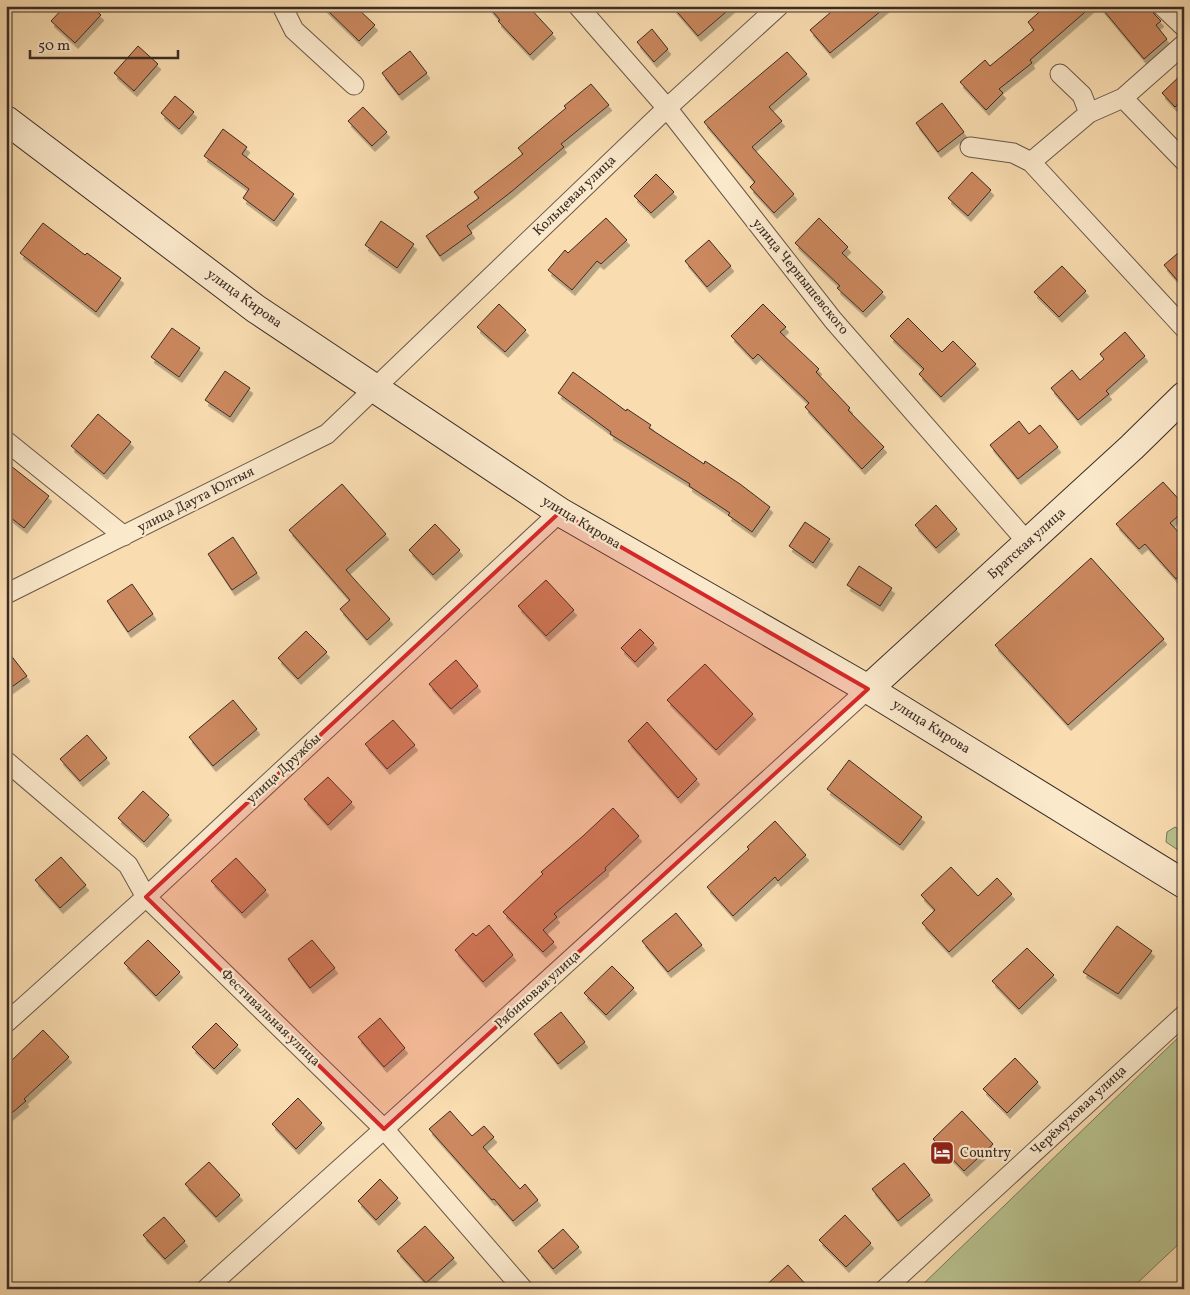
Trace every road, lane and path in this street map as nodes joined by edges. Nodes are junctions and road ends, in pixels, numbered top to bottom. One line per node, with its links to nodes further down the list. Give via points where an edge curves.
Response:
1 (282, 6): 8 (street, via 294,30)
2 (578, 6): 10 (street, улица Чернышевского)
3 (779, 6): 10 (street, Кольцевая улица)
4 (1162, 6): 5 (street)
5 (1184, 27)
6 (1184, 44): 9 (street)
7 (1060, 74): 11 (street, via 1082,96)
8 (354, 85)
9 (1123, 98): 11 (street); 14 (street)
10 (667, 108): 17 (street, Кольцевая улица); 22 (street, улица Чернышевского, via 833,320)
11 (1089, 113): 15 (street)
12 (6, 120): 17 (main road, улица Кирова, via 256,310)
13 (970, 147): 15 (street, via 1013,153)
14 (1184, 161)
15 (1031, 162): 16 (street)
16 (1184, 328)
17 (374, 389): 20 (main road, улица Кирова); 21 (street, улица Даута Юлтыя, via 327,434)
18 (1184, 396): 22 (main road, Братская улица)
19 (6, 440): 21 (street)
20 (560, 512): 24 (main road, улица Кирова); 27 (street, улица Дружбы)
21 (124, 536): 23 (street, улица Даута Юлтыя)
22 (1028, 543): 24 (main road, Братская улица)
23 (6, 594)
24 (868, 689): 26 (main road, улица Кирова); 30 (street, Рябиновая улица)
25 (6, 761): 27 (street, Фестивальная улица, via 128,865)
26 (1184, 884)
27 (146, 897): 29 (street, улица Дружбы); 30 (street, Фестивальная улица)
28 (1184, 1015): 33 (street, Черёмуховая улица)
29 (6, 1023)
30 (384, 1129): 31 (street, Рябиновая улица); 32 (street, Фестивальная улица)
31 (206, 1289)
32 (523, 1289)
33 (885, 1289)

